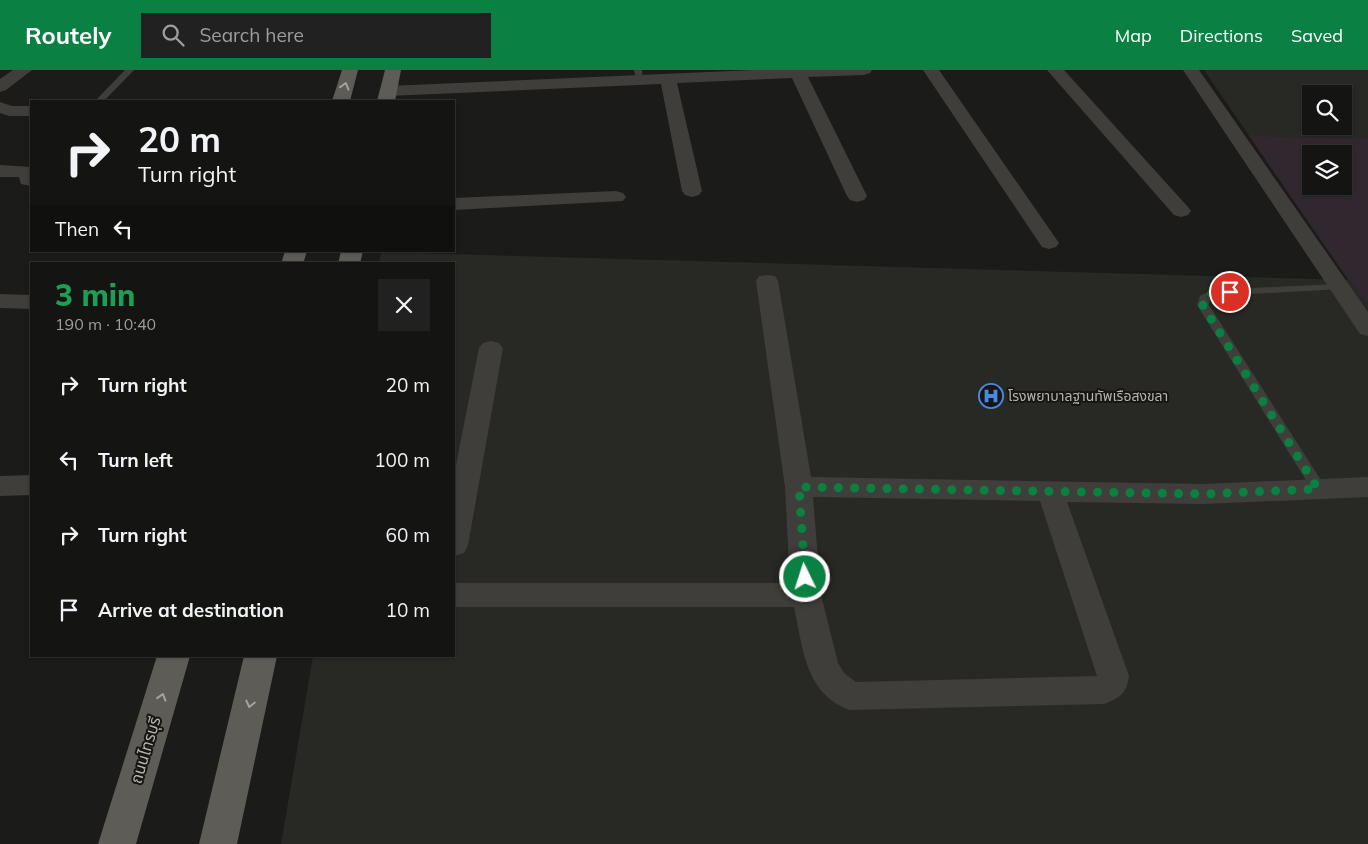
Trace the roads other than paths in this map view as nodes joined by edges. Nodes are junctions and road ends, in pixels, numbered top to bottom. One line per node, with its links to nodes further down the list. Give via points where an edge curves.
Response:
1 (24, 70): 12 (street)
2 (130, 70): 14 (lane)
3 (350, 70): 15 (main road, one-way to 3)
4 (393, 70): 13 (main road)
5 (864, 70): 9 (street)
6 (931, 70): 25 (street)
7 (1055, 70): 24 (street)
8 (1191, 70): 27 (street)
9 (798, 74): 11 (street); 21 (street)
10 (639, 75): 11 (street); 13 (street)
11 (668, 80): 20 (street)
12 (0, 87)
13 (387, 96)
14 (100, 100)
15 (341, 100)
16 (0, 107): 17 (street)
17 (30, 111)
18 (0, 170): 19 (street, via 29,172)
19 (30, 180)
20 (692, 191)
21 (857, 196)
22 (616, 197): 23 (street)
23 (455, 204)
24 (1181, 211)
25 (1049, 243)
26 (767, 281): 34 (street)
27 (1338, 287): 30 (street); 36 (lane, via 1212,293 1204,298 1203,306)
28 (0, 301): 29 (street)
29 (30, 302)
30 (1368, 329)
31 (491, 348): 38 (street)
32 (30, 485): 33 (street)
33 (0, 486)
34 (799, 487): 37 (street); 40 (street)
35 (1368, 487): 36 (street)
36 (1318, 489): 37 (street, via 1204,494)
37 (1050, 491): 40 (street, via 1113,676 1112,685 1104,690 850,696 833,684 823,666)
38 (455, 540)
39 (455, 595): 40 (street)
40 (806, 595)
41 (174, 657): 43 (main road, ถนนไทรบุรี, one-way to 41)
42 (261, 657): 44 (main road, one-way to 44)
43 (117, 844)
44 (218, 844)

